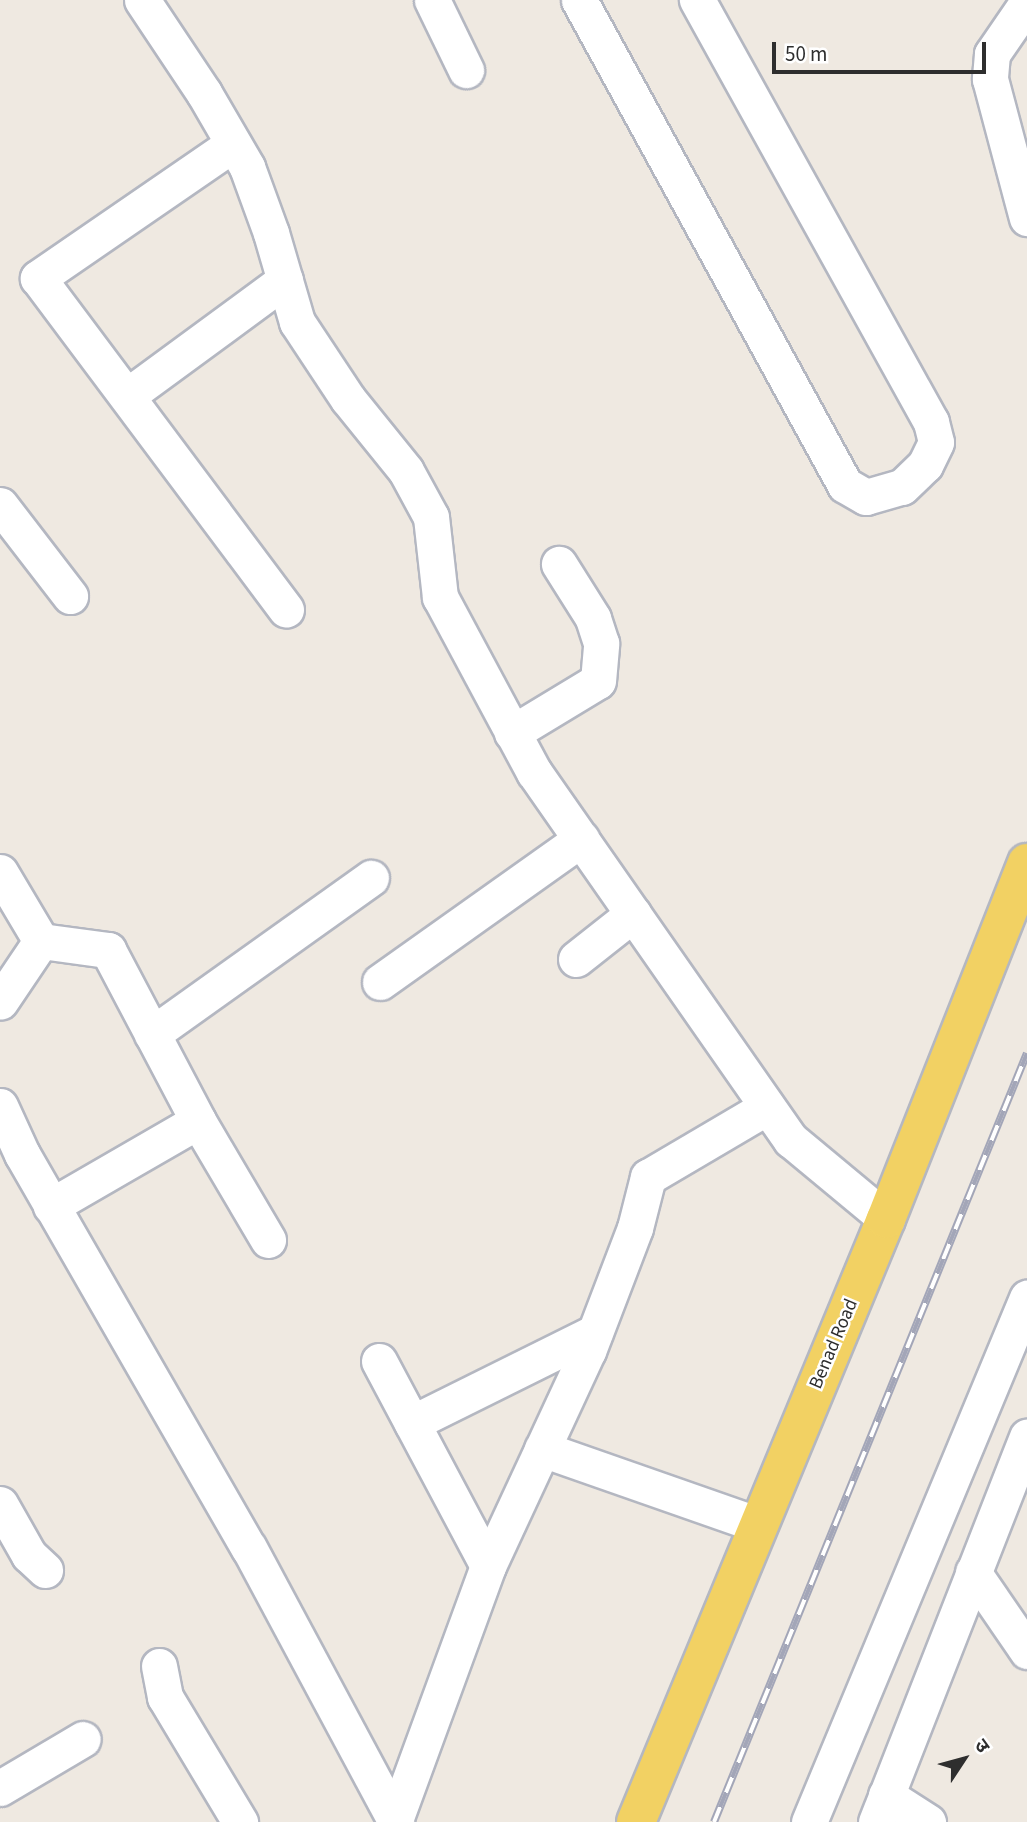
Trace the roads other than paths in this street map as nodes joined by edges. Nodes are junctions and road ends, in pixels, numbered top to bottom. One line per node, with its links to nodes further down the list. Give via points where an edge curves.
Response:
1 (142, 0): 7 (street)
2 (432, 0): 6 (street)
3 (579, 0): 4 (street, via 845,485 866,497 902,487 925,465 936,442 931,422)
4 (697, 0)
5 (1027, 3): 8 (street, via 992,54 990,79)
6 (466, 70)
7 (233, 144): 9 (street, via 247,167); 10 (street, via 38,278)
8 (1027, 218)
9 (285, 280): 10 (street); 15 (street, via 297,322 348,399 406,471 431,517 440,597)
10 (127, 396): 14 (street)
11 (0, 505): 13 (street)
12 (559, 564): 15 (street, via 593,618 601,643 598,681)
13 (70, 596)
14 (286, 610)
15 (512, 733): 16 (street)
16 (581, 839): 20 (street); 23 (street)
17 (1027, 863): 31 (main road, Benad Road)
18 (0, 872): 21 (street)
19 (371, 878): 25 (street)
20 (633, 914): 22 (street); 27 (street)
21 (41, 941): 24 (street); 25 (street, via 108,950)
22 (576, 959)
23 (380, 982)
24 (0, 1002)
25 (152, 1034): 28 (street)
26 (0, 1106): 29 (street)
27 (767, 1107): 31 (street, via 791,1140); 34 (street, via 648,1177 635,1228)
28 (198, 1121): 30 (street); 32 (street)
29 (11, 1160): 30 (street)
30 (51, 1206): 49 (street, via 249,1548)
31 (886, 1219): 40 (main road, Benad Road)
32 (268, 1240)
33 (1027, 1298): 52 (street)
34 (595, 1332): 36 (street); 38 (street)
35 (379, 1361): 36 (street)
36 (412, 1423): 41 (street)
37 (1027, 1437): 43 (street)
38 (542, 1449): 40 (street); 41 (street)
39 (0, 1504): 42 (street, via 29,1555)
40 (759, 1525): 51 (main road, Benad Road)
41 (488, 1566): 49 (street)
42 (45, 1570)
43 (974, 1572): 44 (street); 48 (street)
44 (1027, 1651)
45 (159, 1666): 50 (street, via 165,1697)
46 (83, 1739): 47 (street)
47 (0, 1788)
48 (881, 1808): 53 (street)
49 (395, 1821)
50 (240, 1822)
51 (636, 1822)
52 (809, 1822)
53 (928, 1822)

